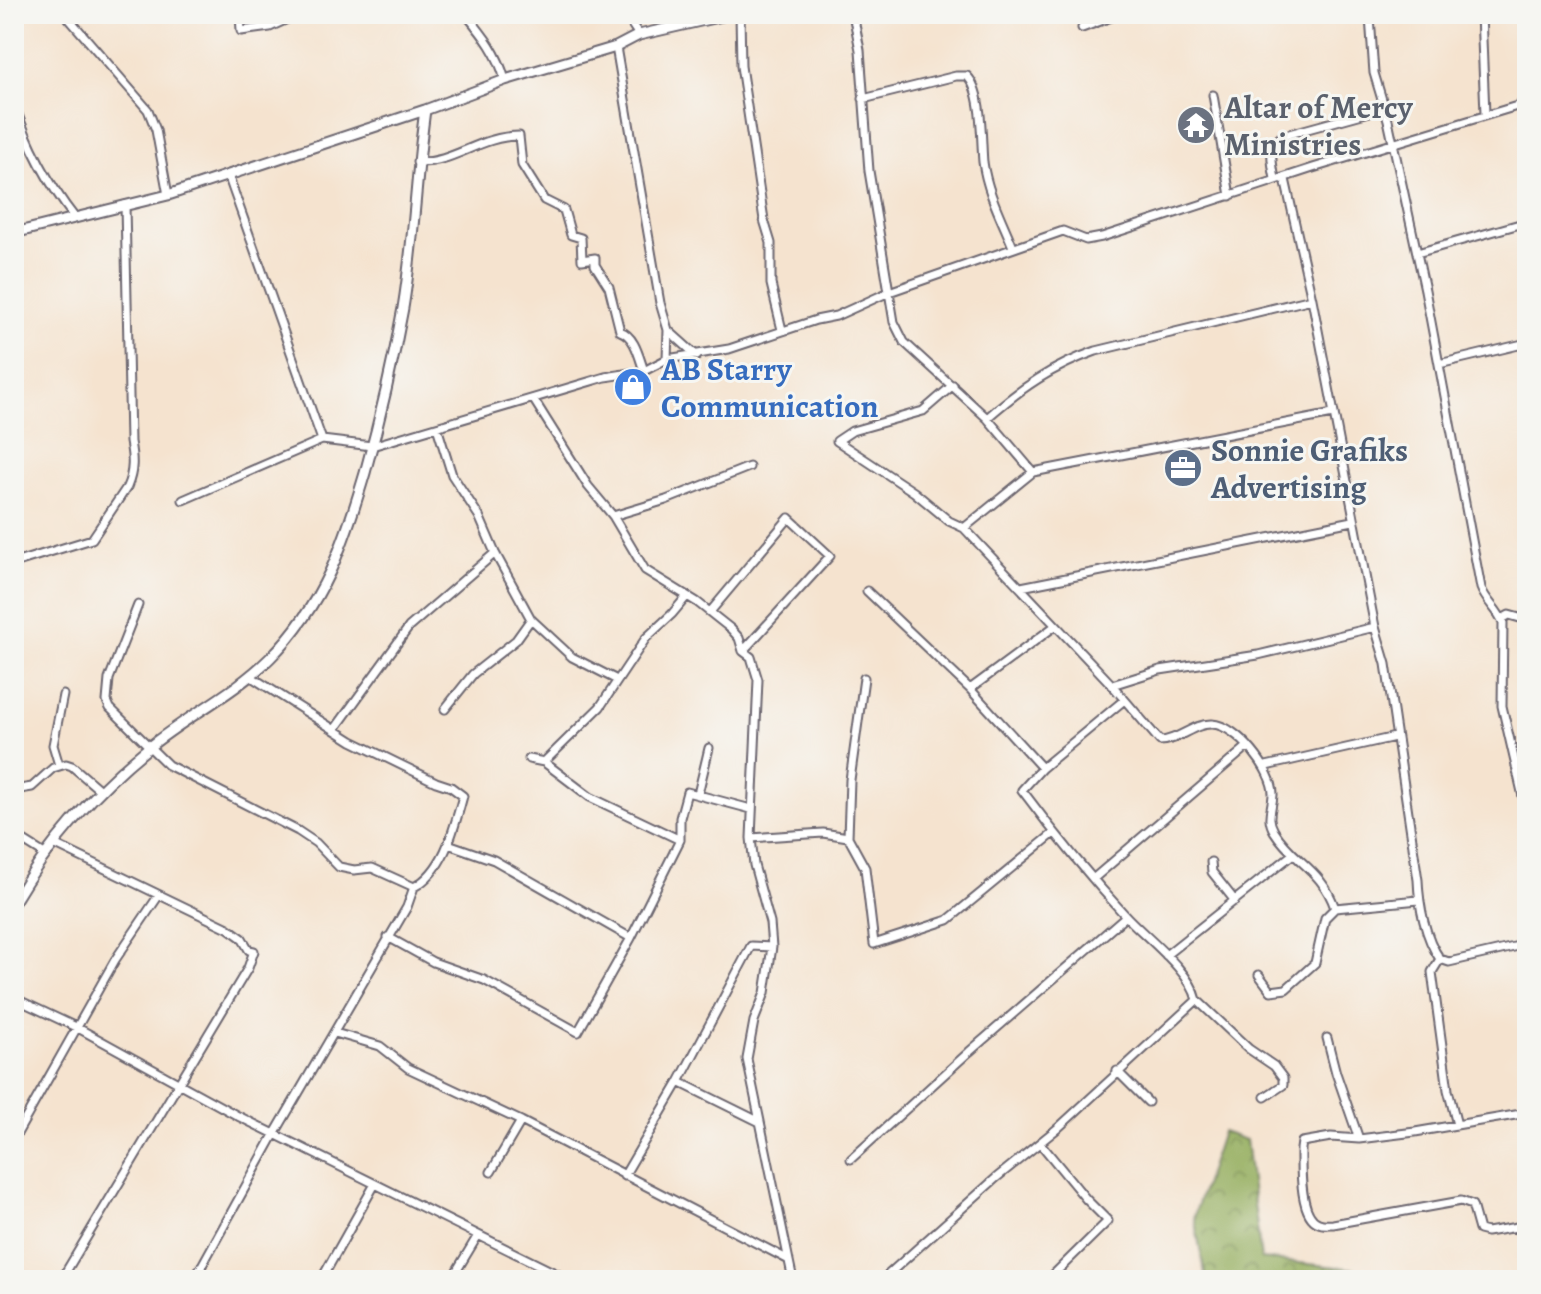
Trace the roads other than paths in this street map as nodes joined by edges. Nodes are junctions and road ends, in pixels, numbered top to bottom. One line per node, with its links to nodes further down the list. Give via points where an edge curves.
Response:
1 (65, 14): 29 (street, via 148,110)
2 (240, 14): 3 (street, via 241,31 270,27)
3 (298, 14)
4 (466, 14): 16 (street, via 491,44)
5 (625, 14): 14 (street)
6 (731, 14): 14 (street)
7 (740, 14): 40 (street, via 741,66)
8 (853, 14): 18 (street)
9 (1119, 14): 13 (street)
10 (1310, 14): 12 (street)
11 (1481, 14): 12 (street); 23 (street)
12 (1370, 17): 21 (street, via 1374,73)
13 (1082, 28)
14 (639, 35): 15 (street)
15 (616, 47): 16 (street); 39 (street)
16 (505, 80): 22 (street)
17 (1213, 95): 30 (street)
18 (863, 99): 35 (street, via 956,76 972,80 986,175); 37 (street)
19 (14, 103): 32 (street, via 44,175)
20 (1527, 103): 23 (street)
21 (1384, 108): 24 (street); 27 (street, via 1282,136 1272,151)
22 (425, 110): 25 (street); 26 (street)
23 (1485, 114): 24 (street)
24 (1392, 143): 28 (street); 36 (street)
25 (417, 162): 45 (street, via 440,161 473,145 519,136 522,165 542,198 564,210 571,235 581,238 582,260 595,258 620,331 630,338); 52 (street, via 403,307)
26 (228, 175): 29 (street); 51 (street)
27 (1275, 179): 28 (street); 30 (street)
28 (1285, 179): 38 (street)
29 (168, 195): 31 (street)
30 (1230, 196): 35 (street, via 1090,240 1063,231)
31 (125, 205): 32 (street); 60 (street, via 131,477 92,539)
32 (75, 218): 34 (street)
33 (1527, 222): 36 (street)
34 (14, 233)
35 (1013, 247): 37 (street)
36 (1417, 253): 44 (street)
37 (889, 292): 40 (street, via 836,316); 46 (street, via 904,342)
38 (1312, 299): 48 (street); 49 (street, via 1065,362)
39 (668, 330): 42 (street); 43 (street)
40 (782, 330): 42 (street)
41 (1527, 343): 44 (street)
42 (697, 356): 43 (street)
43 (667, 359): 45 (street)
44 (1439, 364): 67 (street, via 1481,588)
45 (644, 371): 47 (street, via 605,377)
46 (953, 385): 49 (street); 58 (street, via 923,411 852,431 837,441)
47 (534, 400): 50 (street); 56 (street)
48 (1333, 414): 54 (street); 57 (street)
49 (987, 418): 54 (street)
50 (437, 427): 52 (street); 59 (street, via 452,475)
51 (322, 440): 52 (street); 55 (street)
52 (372, 446): 72 (street, via 339,555 311,610)
53 (749, 467): 56 (street)
54 (1033, 472): 58 (street)
55 (183, 500)
56 (613, 516): 63 (street, via 645,570)
57 (1353, 521): 61 (street); 70 (street)
58 (964, 528): 61 (street)
59 (495, 553): 66 (street); 80 (street, via 409,627)
60 (14, 563)
61 (1021, 587): 69 (street)
62 (867, 591): 76 (street)
63 (687, 596): 65 (street); 74 (street, via 646,638)
64 (138, 605): 83 (street, via 112,666 107,701)
65 (710, 612): 71 (street, via 739,638); 71 (street, via 789,518 830,556)
66 (531, 619): 74 (street, via 572,657); 79 (street)
67 (1502, 619): 68 (street, via 1509,615); 89 (street, via 1502,706)
68 (1527, 620)
69 (1055, 626): 75 (street); 76 (street)
70 (1375, 627): 75 (street, via 1258,655 1160,670); 81 (street, via 1386,664)
71 (743, 651): 94 (street, via 751,657 758,680)
72 (250, 676): 80 (street); 83 (street)
73 (864, 678): 98 (street)
74 (617, 680): 86 (street, via 600,707)
75 (1112, 685): 78 (street)
76 (970, 689): 90 (street)
77 (63, 695): 87 (street, via 53,745)
78 (1123, 701): 82 (street, via 1160,741 1219,724); 90 (street)
79 (445, 709)
80 (335, 729): 102 (street, via 463,796)
81 (1395, 737): 88 (street); 109 (street)
82 (1247, 747): 88 (street); 106 (street)
83 (148, 748): 92 (street); 107 (street, via 168,765 307,837 339,867 372,868)
84 (709, 748): 93 (street)
85 (529, 759): 86 (street)
86 (544, 762): 100 (street, via 590,797)
87 (59, 765): 91 (street, via 32,787); 92 (street, via 72,766)
88 (1266, 766): 103 (street, via 1273,796 1270,824)
89 (1522, 766): 95 (street)
90 (1042, 768): 96 (street, via 1022,790)
91 (14, 790)
92 (101, 791): 101 (street)
93 (698, 794): 94 (street); 100 (street, via 687,792)
94 (751, 809): 99 (street)
95 (1527, 814)
96 (1054, 833): 98 (street, via 948,920 874,944 865,868); 106 (street)
97 (14, 835): 104 (street)
98 (848, 837): 99 (street, via 823,833)
99 (751, 838): 117 (street)
100 (680, 840): 115 (street)
101 (54, 844): 104 (street); 108 (street)
102 (448, 844): 107 (street, via 432,874); 115 (street, via 494,860)
103 (1293, 854): 110 (street); 112 (street, via 1320,877)
104 (46, 855): 111 (street)
105 (1211, 862): 110 (street, via 1212,872)
106 (1093, 879): 113 (street)
107 (414, 887): 114 (street)
108 (159, 895): 123 (street); 128 (street, via 228,928 254,951)
109 (1419, 900): 112 (street); 119 (street)
110 (1235, 901): 118 (street)
111 (14, 902)
112 (1335, 908): 120 (street, via 1325,918 1318,959 1299,979 1282,991 1271,991)
113 (1126, 916): 118 (street); 139 (street)
114 (388, 937): 115 (street, via 433,962 484,980 578,1032); 124 (street)
115 (631, 938)
116 (1527, 944): 119 (street, via 1455,962)
117 (772, 947): 127 (street, via 751,946); 133 (street, via 747,1059)
118 (1166, 955): 122 (street)
119 (1440, 959): 134 (street, via 1432,972)
120 (1259, 975)
121 (14, 998): 123 (street)
122 (1197, 1000): 126 (street); 129 (street, via 1278,1070 1283,1085)
123 (78, 1028): 128 (street); 136 (street)
124 (335, 1033): 132 (street, via 380,1046 408,1068); 135 (street)
125 (1327, 1038): 137 (street)
126 (1117, 1071): 130 (street); 138 (street)
127 (679, 1082): 133 (street); 141 (street)
128 (177, 1083): 135 (street); 146 (street)
129 (1265, 1097)
130 (1148, 1102)
131 (1527, 1113): 134 (street)
132 (521, 1121): 140 (street); 141 (street)
133 (758, 1121): 145 (street)
134 (1457, 1125): 137 (street)
135 (274, 1135): 142 (street); 147 (street)
136 (14, 1139)
137 (1359, 1139): 144 (street, via 1302,1142 1305,1208 1311,1219 1333,1224 1461,1201 1472,1205 1479,1230 1517,1227)
138 (1040, 1143): 152 (street); 153 (street, via 1108,1221)
139 (851, 1159)
140 (491, 1172)
141 (624, 1176): 145 (street)
142 (375, 1184): 143 (street); 148 (street)
143 (477, 1237): 149 (street); 150 (street)
144 (1527, 1245)
145 (787, 1259): 151 (street)
146 (61, 1280)
147 (194, 1280)
148 (321, 1280)
149 (451, 1280)
150 (569, 1280)
151 (793, 1280)
152 (882, 1280)
153 (1048, 1280)

